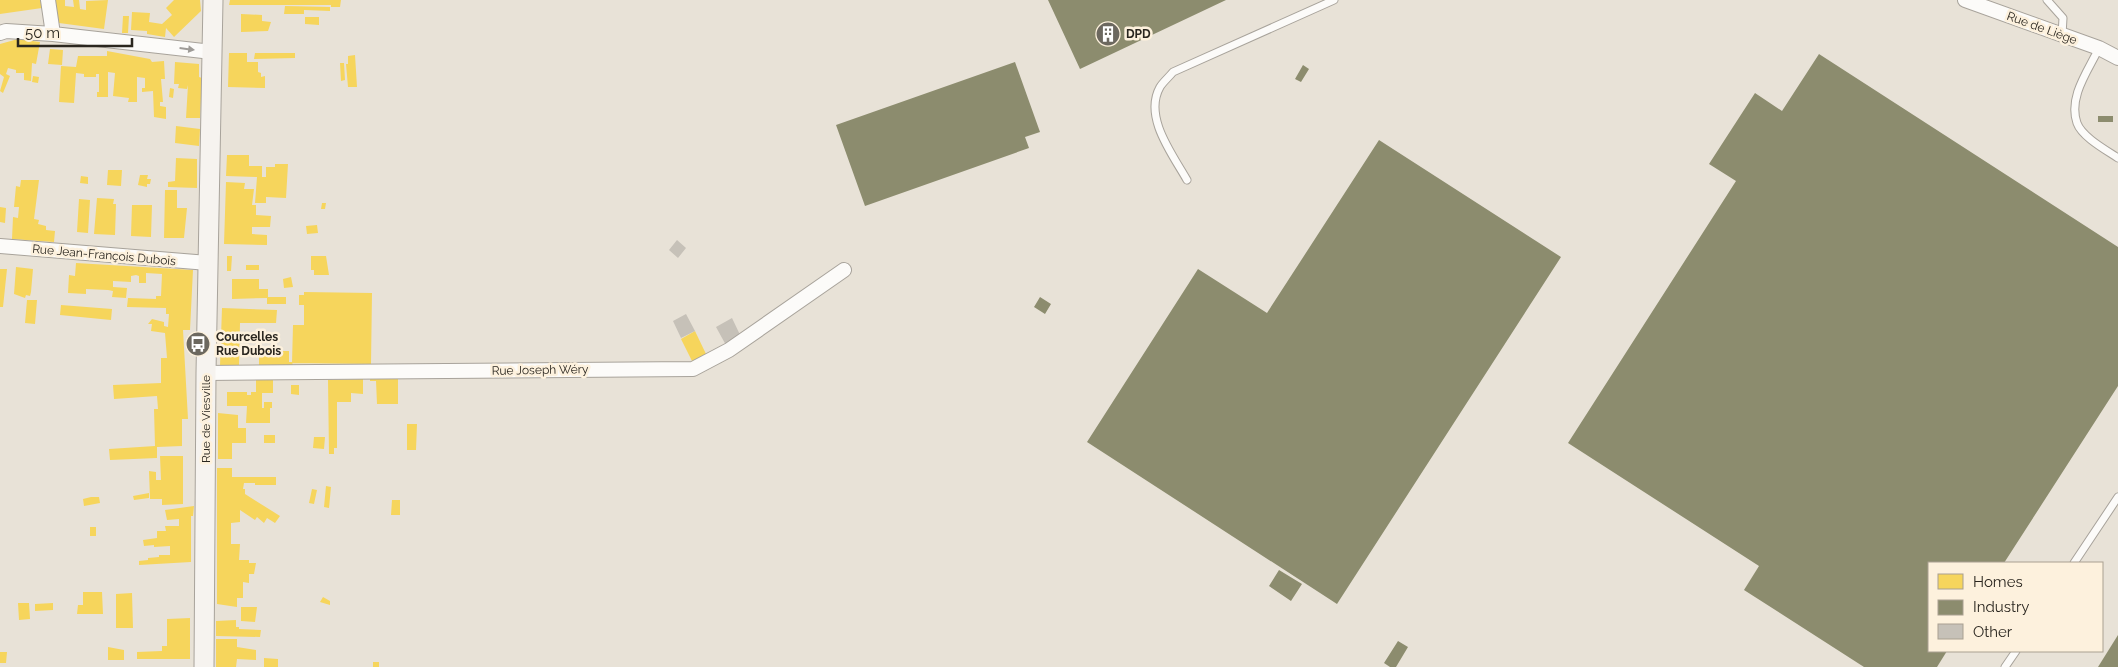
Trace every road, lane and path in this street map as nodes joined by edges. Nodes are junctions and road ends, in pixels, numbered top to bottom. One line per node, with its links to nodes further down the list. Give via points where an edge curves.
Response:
1 (48, 0): 7 (street)
2 (213, 0): 10 (street, Rue de Viesville)
3 (1334, 0): 13 (lane, via 1172,72 1160,88 1155,108 1158,126)
4 (1966, 0): 8 (street, Rue de Liège)
5 (2046, 0): 8 (lane, via 2063,18)
6 (0, 33): 7 (street)
7 (53, 34): 10 (street, one-way to 10)
8 (2062, 34): 9 (street, Rue de Liège)
9 (2099, 48): 11 (street, Rue de Liège); 12 (lane, via 2074,99 2078,124 2093,142)
10 (212, 52): 15 (street, Rue de Viesville)
11 (2118, 58)
12 (2118, 158)
13 (1187, 180)
14 (0, 246): 15 (street, Rue Jean-François Dubois)
15 (208, 264): 17 (street, Rue de Viesville)
16 (844, 270): 17 (street, Rue Joseph Wéry, via 729,350 693,369)
17 (206, 374): 21 (street, Rue de Viesville)
18 (2118, 496): 19 (lane)
19 (2075, 562)
20 (2015, 652): 22 (lane)
21 (204, 667)
22 (2005, 667)

